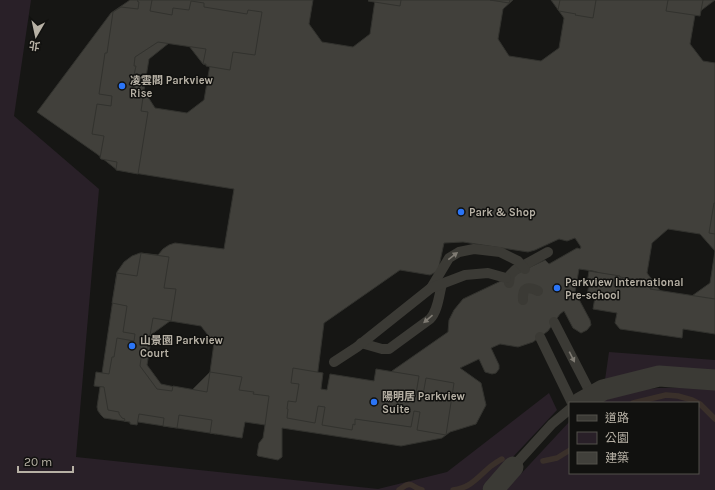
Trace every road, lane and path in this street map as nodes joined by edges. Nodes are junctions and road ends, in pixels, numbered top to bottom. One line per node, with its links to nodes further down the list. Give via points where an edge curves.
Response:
1 (548, 252): 2 (lane)
2 (523, 267): 3 (lane, via 515,270 508,281 488,273 465,275); 4 (lane, one-way to 2, via 449,258 460,252 474,249 500,252 518,260)
3 (442, 284): 4 (lane); 9 (lane, one-way to 9, via 435,311 430,319 389,348 382,349)
4 (431, 288): 9 (lane)
5 (538, 291): 6 (lane, via 533,288 524,290)
6 (522, 300)
7 (554, 322): 12 (lane, one-way to 12)
8 (540, 336): 13 (lane)
9 (360, 343): 10 (lane)
10 (334, 362)
11 (715, 380): 12 (street, via 659,376 603,390)
12 (586, 399)
13 (572, 402)
14 (569, 410): 15 (lane, via 552,424)
15 (513, 467): 16 (street)
16 (493, 490)

